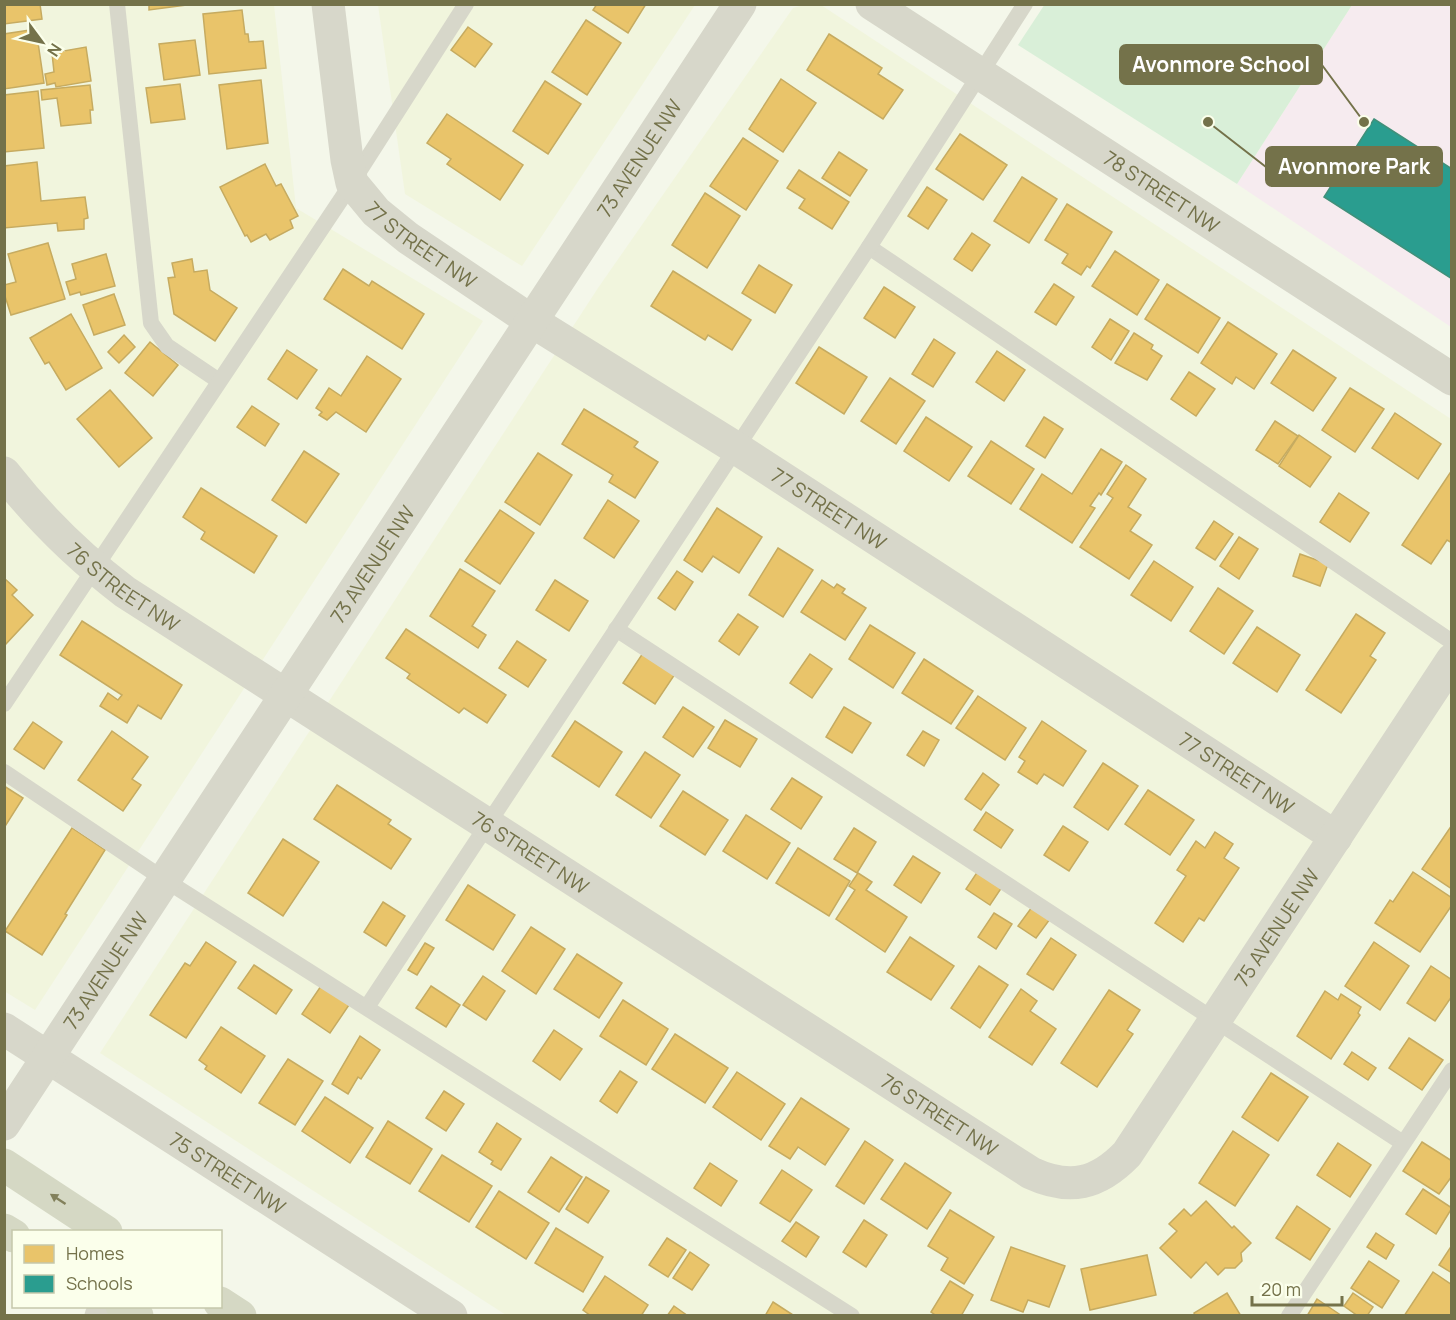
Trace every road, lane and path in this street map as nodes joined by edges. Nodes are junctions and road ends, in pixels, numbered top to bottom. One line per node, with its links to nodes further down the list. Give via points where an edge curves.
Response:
1 (117, 4): 12 (lane, via 151,323 167,346)
2 (328, 4): 8 (street)
3 (466, 4): 8 (lane)
4 (740, 4): 10 (street, 73 AVENUE NW)
5 (872, 4): 7 (street, 78 STREET NW)
6 (1026, 4): 7 (lane)
7 (980, 76): 9 (lane); 11 (street, 78 STREET NW)
8 (349, 171): 10 (street, 77 STREET NW, via 376,212); 12 (lane)
9 (869, 247): 13 (lane); 17 (lane)
10 (533, 322): 13 (street, 77 STREET NW); 19 (street, 73 AVENUE NW)
11 (1452, 379)
12 (219, 381): 15 (lane)
13 (736, 448): 16 (lane); 23 (street, 77 STREET NW)
14 (4, 473): 15 (street, 76 STREET NW, via 35,512)
15 (94, 568): 19 (street, 76 STREET NW); 20 (lane)
16 (616, 629): 22 (lane); 26 (lane)
17 (1452, 642)
18 (1452, 660): 23 (street, 75 AVENUE NW)
19 (285, 696): 22 (street, 76 STREET NW); 24 (street, 73 AVENUE NW)
20 (4, 704)
21 (4, 772): 24 (lane)
22 (487, 825): 25 (lane); 33 (street, 76 STREET NW, via 1031,1173 1057,1183)
23 (1336, 837): 26 (street, 75 AVENUE NW)
24 (165, 880): 25 (lane); 28 (street, 73 AVENUE NW)
25 (367, 1007): 38 (lane)
26 (1215, 1021): 31 (lane); 33 (street, 75 AVENUE NW, via 1127,1154 1101,1176)
27 (4, 1029): 28 (street, 75 STREET NW)
28 (48, 1058): 30 (street, 73 AVENUE NW); 37 (street, 75 STREET NW)
29 (1452, 1070): 31 (lane)
30 (4, 1124)
31 (1403, 1143): 39 (lane)
32 (4, 1165): 34 (main road, one-way to 32)
33 (1088, 1181)
34 (103, 1230)
35 (222, 1304): 36 (main road)
36 (240, 1316)
37 (451, 1316)
38 (852, 1316)
39 (1289, 1316)

